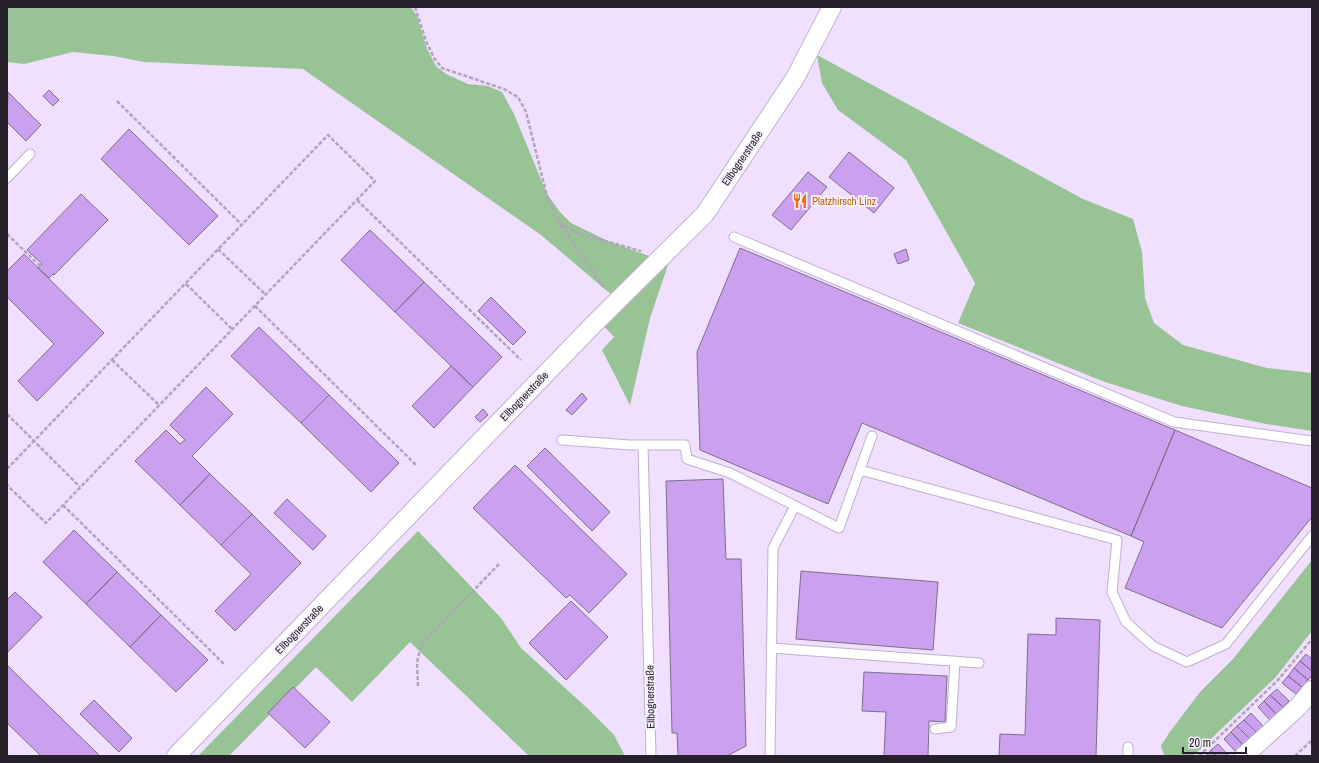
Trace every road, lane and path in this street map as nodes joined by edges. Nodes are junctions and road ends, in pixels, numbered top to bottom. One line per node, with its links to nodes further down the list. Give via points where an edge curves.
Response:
1 (415, 7): 7 (path, via 426,41 442,68 504,89 518,97 526,112 548,200)
2 (832, 7): 12 (street, Ellbognerstraße, via 795,78 705,214)
3 (117, 102): 8 (path)
4 (30, 154): 5 (lane)
5 (7, 178)
6 (357, 200): 8 (path, via 375,181 328,135); 15 (path); 20 (path)
7 (560, 223): 12 (path, via 577,233); 16 (path)
8 (242, 225): 11 (path)
9 (7, 234): 13 (path)
10 (734, 237): 26 (lane, via 1174,422)
11 (218, 249): 14 (path); 15 (path)
12 (662, 256): 16 (street, Ellbognerstraße)
13 (40, 266)
14 (186, 284): 18 (path); 19 (path)
15 (266, 295): 17 (path)
16 (615, 304): 46 (street, Ellbognerstraße)
17 (255, 306): 18 (path); 28 (path)
18 (232, 329): 21 (path)
19 (112, 360): 21 (path); 25 (path)
20 (521, 360)
21 (159, 405): 32 (path)
22 (7, 414): 25 (path)
23 (872, 436): 30 (lane)
24 (562, 440): 27 (lane)
25 (34, 441): 29 (path); 32 (path)
26 (1312, 441)
27 (643, 445): 34 (lane, via 685,445 687,459 730,473); 47 (lane, Ellbognerstraße)
28 (418, 466)
29 (7, 469)
30 (860, 470): 34 (lane, via 839,528); 35 (lane, via 1117,540 1112,592 1126,622 1153,646 1187,662 1226,644)
31 (7, 485): 33 (path, via 46,523)
32 (80, 487): 33 (path)
33 (63, 505): 41 (path)
34 (795, 506): 38 (lane, via 773,548)
35 (1312, 536)
36 (499, 564): 42 (path, via 421,645 417,663)
37 (1312, 639): 49 (path, via 1278,680)
38 (771, 648): 39 (lane); 48 (lane)
39 (955, 661): 40 (lane); 44 (lane, via 951,727)
40 (980, 663)
41 (224, 664)
42 (418, 686)
43 (1312, 690): 50 (street, via 1299,706)
44 (935, 729)
45 (1312, 740): 51 (path)
46 (176, 756)
47 (651, 756)
48 (770, 756)
49 (1199, 756)
50 (1244, 756)
51 (1295, 756)

